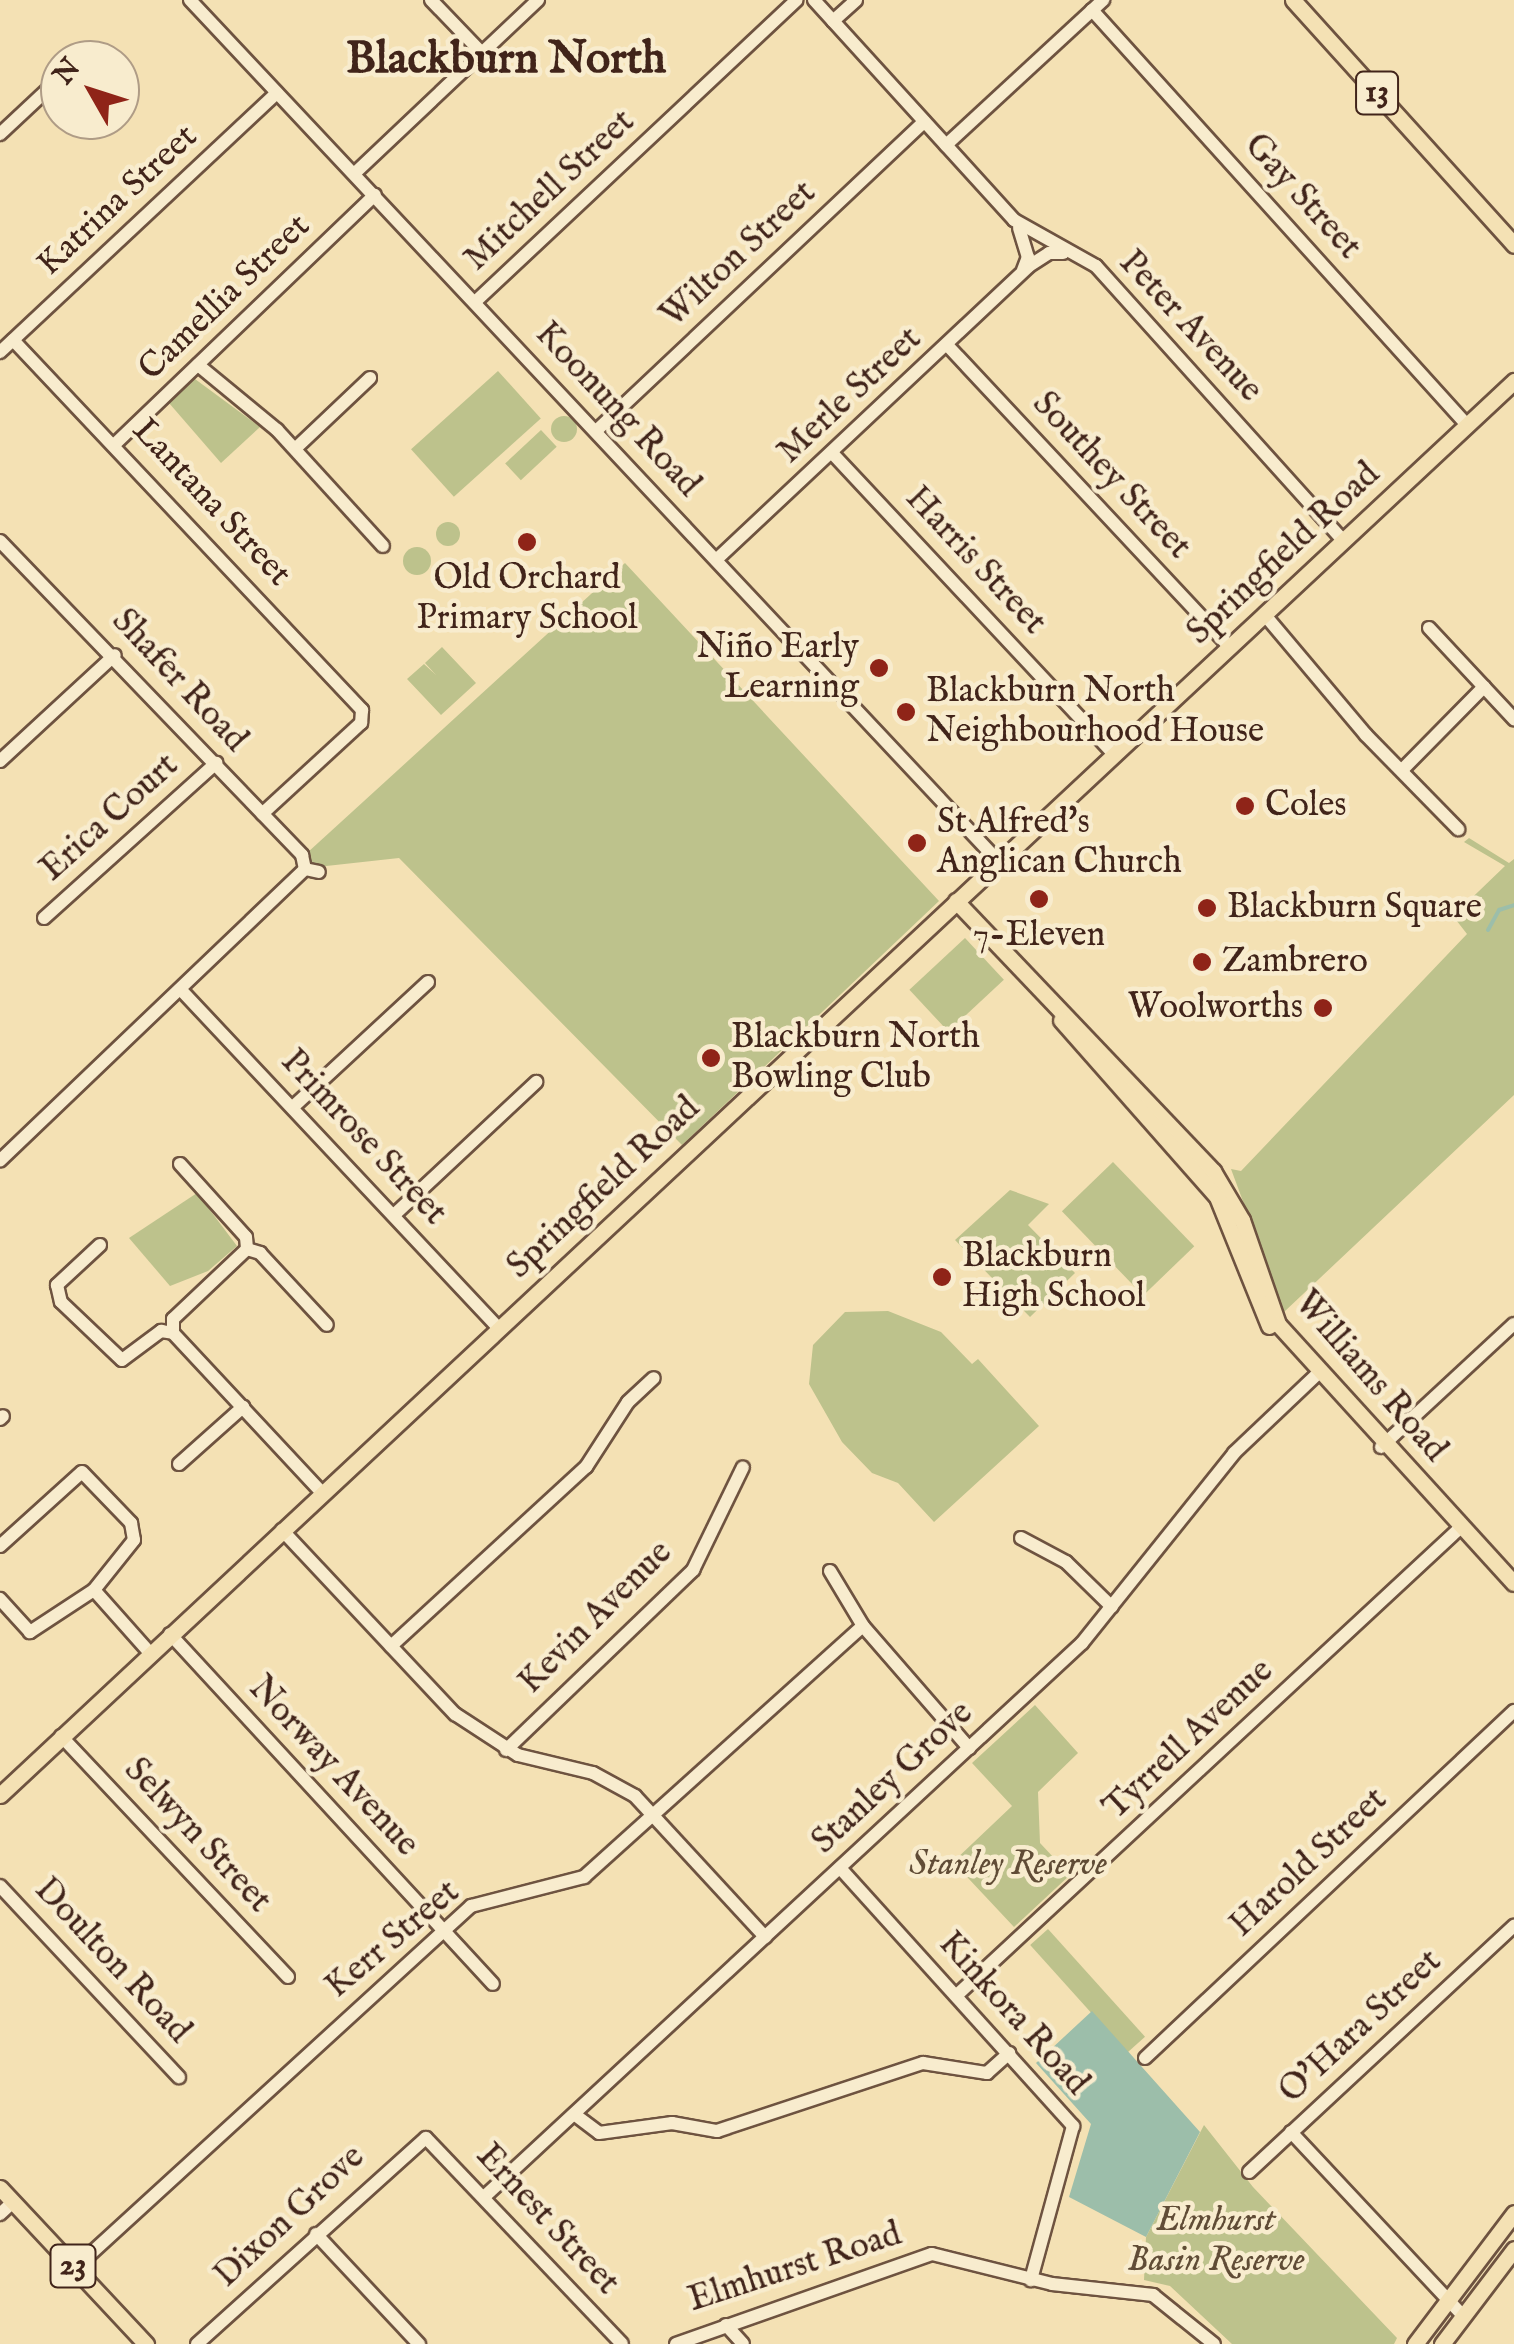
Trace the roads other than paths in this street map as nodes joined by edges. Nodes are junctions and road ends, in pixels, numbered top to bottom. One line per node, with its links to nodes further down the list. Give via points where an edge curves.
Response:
1 (190, 0): 12 (street, Koonung Road)
2 (431, 0): 11 (street)
3 (538, 0): 11 (street)
4 (797, 0): 23 (street, Mitchell Street)
5 (814, 0): 10 (street, Peter Avenue)
6 (856, 0): 10 (street)
7 (1103, 0): 9 (street)
8 (1293, 0): 20 (main road, 13)
9 (1092, 10): 16 (street); 30 (street, Gay Street)
10 (833, 21): 14 (street, Peter Avenue)
11 (482, 54): 17 (street)
12 (277, 93): 17 (street, Koonung Road); 24 (street, Katrina Street)
13 (40, 97): 15 (street)
14 (924, 122): 16 (street, Peter Avenue); 31 (street, Wilton Street)
15 (0, 134)
16 (946, 145): 19 (street, Peter Avenue)
17 (355, 173): 18 (street, Koonung Road)
18 (376, 195): 23 (street, Koonung Road); 27 (street, Camellia Street)
19 (1014, 220): 21 (street, Peter Avenue); 22 (street, via 1026,242)
20 (1514, 245)
21 (1068, 253): 22 (street, Merle Street, via 1049,253); 35 (street, Peter Avenue, via 1096,266)
22 (1022, 272): 25 (street, Merle Street)
23 (476, 302): 31 (street, Koonung Road)
24 (13, 340): 26 (street, Katrina Street); 32 (street, Lantana Street)
25 (948, 346): 34 (street, Merle Street); 41 (street, Southey Street)
26 (0, 352)
27 (198, 366): 32 (street, Camellia Street); 33 (street)
28 (370, 378): 33 (street)
29 (1514, 381): 30 (main road, Springfield Road)
30 (1467, 425): 35 (main road, Springfield Road)
31 (596, 430): 38 (street, Koonung Road)
32 (115, 444): 49 (street, Lantana Street, via 362,710 361,724)
33 (296, 448): 37 (street)
34 (833, 454): 38 (street, Merle Street); 45 (street, Harris Street)
35 (1343, 540): 39 (main road, Springfield Road)
36 (2, 546): 42 (street, Shafer Road)
37 (383, 546)
38 (716, 560): 51 (street, Koonung Road)
39 (1264, 614): 41 (main road, Springfield Road); 48 (street, via 1366,735)
40 (1429, 628): 43 (street)
41 (1230, 646): 45 (main road, Springfield Road)
42 (115, 655): 46 (street); 47 (street, Shafer Road)
43 (1484, 687): 44 (street); 48 (street)
44 (1514, 719)
45 (1114, 754): 51 (main road, Springfield Road)
46 (0, 762)
47 (216, 762): 49 (street, Shafer Road); 55 (street, Erica Court)
48 (1404, 768): 50 (street)
49 (262, 814): 52 (street, Shafer Road, via 302,856)
50 (1458, 829)
51 (998, 861): 54 (main road, Springfield Road)
52 (305, 869): 53 (street); 57 (street)
53 (320, 872)
54 (956, 901): 59 (main road, Williams Road); 71 (main road, Springfield Road)
55 (44, 918)
56 (428, 982): 60 (street)
57 (182, 990): 60 (street, Primrose Street); 63 (street)
58 (536, 1082): 65 (street)
59 (1128, 1090): 61 (main road, Williams Road); 62 (main road, Williams Road)
60 (293, 1107): 65 (street, Primrose Street)
61 (1150, 1122): 62 (main road); 68 (main road, Williams Road, via 1225,1210)
62 (1168, 1124): 68 (main road, Williams Road, via 1230,1195)
63 (0, 1160)
64 (180, 1164): 67 (street, via 246,1237)
65 (394, 1215): 71 (street, Primrose Street)
66 (100, 1245): 72 (street, via 58,1285 61,1302 113,1358 131,1357 161,1331)
67 (247, 1249): 69 (street, via 260,1253); 72 (street, via 173,1319)
68 (1265, 1313): 73 (main road, Williams Road)
69 (328, 1324)
70 (1514, 1324): 76 (street)
71 (499, 1328): 79 (main road, Springfield Road)
72 (172, 1333): 75 (street)
73 (1318, 1374): 76 (main road, Williams Road); 88 (street, Stanley Grove, via 1234,1453)
74 (654, 1378): 91 (street, via 628,1402 586,1467)
75 (243, 1407): 77 (street); 79 (street)
76 (1389, 1449): 80 (main road, Williams Road)
77 (179, 1464)
78 (743, 1467): 96 (street, Kevin Avenue, via 693,1570)
79 (322, 1493): 81 (main road, Springfield Road)
80 (1461, 1527): 85 (main road, Williams Road); 106 (street, Tyrrell Avenue)
81 (282, 1530): 90 (main road, Springfield Road); 91 (street)
82 (1020, 1538): 88 (street, via 1066,1562)
83 (0, 1546): 86 (street, via 82,1472 131,1523 134,1540)
84 (830, 1571): 89 (street)
85 (1514, 1584)
86 (94, 1590): 87 (street, via 30,1632); 92 (street)
87 (0, 1599)
88 (1112, 1607): 95 (street, Stanley Grove)
89 (864, 1626): 95 (street); 98 (street, Kerr Street)
90 (170, 1634): 92 (main road, Springfield Road); 102 (street, Norway Avenue)
91 (391, 1646): 96 (street, via 455,1714)
92 (150, 1654): 94 (main road, Springfield Road)
93 (1514, 1711): 108 (street, Harold Street)
94 (61, 1736): 97 (main road, Springfield Road); 104 (street, Selwyn Street)
95 (969, 1748): 99 (street, Stanley Grove)
96 (506, 1750): 98 (street, via 616,1782)
97 (1, 1791)
98 (655, 1816): 102 (street, Kerr Street, via 584,1877 550,1890 499,1895 471,1906); 103 (street)
99 (840, 1868): 103 (street, Stanley Grove); 106 (street, Kinkora Road)
100 (0, 1886): 109 (street, Doulton Road)
101 (1514, 1926): 111 (street, O'Hara Street)
102 (443, 1930): 105 (street, Norway Avenue); 121 (street, Kerr Street)
103 (765, 1937): 110 (street, Stanley Grove)
104 (288, 1978)
105 (493, 1984)
106 (957, 1996): 107 (street, Kinkora Road)
107 (1009, 2053): 110 (street, via 987,2073 923,2062 717,2131 672,2123 599,2133); 122 (street, Kinkora Road, via 1074,2134)
108 (1145, 2058)
109 (179, 2077)
110 (574, 2114): 115 (street, Stanley Grove)
111 (1292, 2132): 113 (street, O'Hara Street); 123 (street)
112 (426, 2138): 115 (street, Ernest Street); 119 (street, Dixon Grove)
113 (1249, 2172)
114 (0, 2188): 116 (main road, 23)
115 (484, 2196): 132 (street, Ernest Street)
116 (13, 2202): 118 (street); 121 (main road, 23)
117 (1514, 2213): 123 (main road)
118 (0, 2214)
119 (316, 2234): 130 (street, Dixon Grove); 131 (street)
120 (1514, 2248): 124 (main road)
121 (75, 2268): 129 (main road, 23)
122 (1031, 2280): 126 (street, Elmhurst Road, via 932,2254); 127 (street, Elmhurst Road, via 1153,2294)
123 (1448, 2302): 124 (street); 125 (main road)
124 (1462, 2316): 128 (main road)
125 (1433, 2320): 128 (street); 137 (main road)
126 (726, 2325): 133 (street, Elmhurst Road); 134 (street)
127 (1198, 2329): 135 (street); 136 (street, Elmhurst Road)
128 (1448, 2342)
129 (146, 2344)
130 (197, 2344)
131 (419, 2344)
132 (622, 2344)
133 (676, 2344)
134 (743, 2344)
135 (1194, 2344)
136 (1214, 2344)
137 (1415, 2344)

